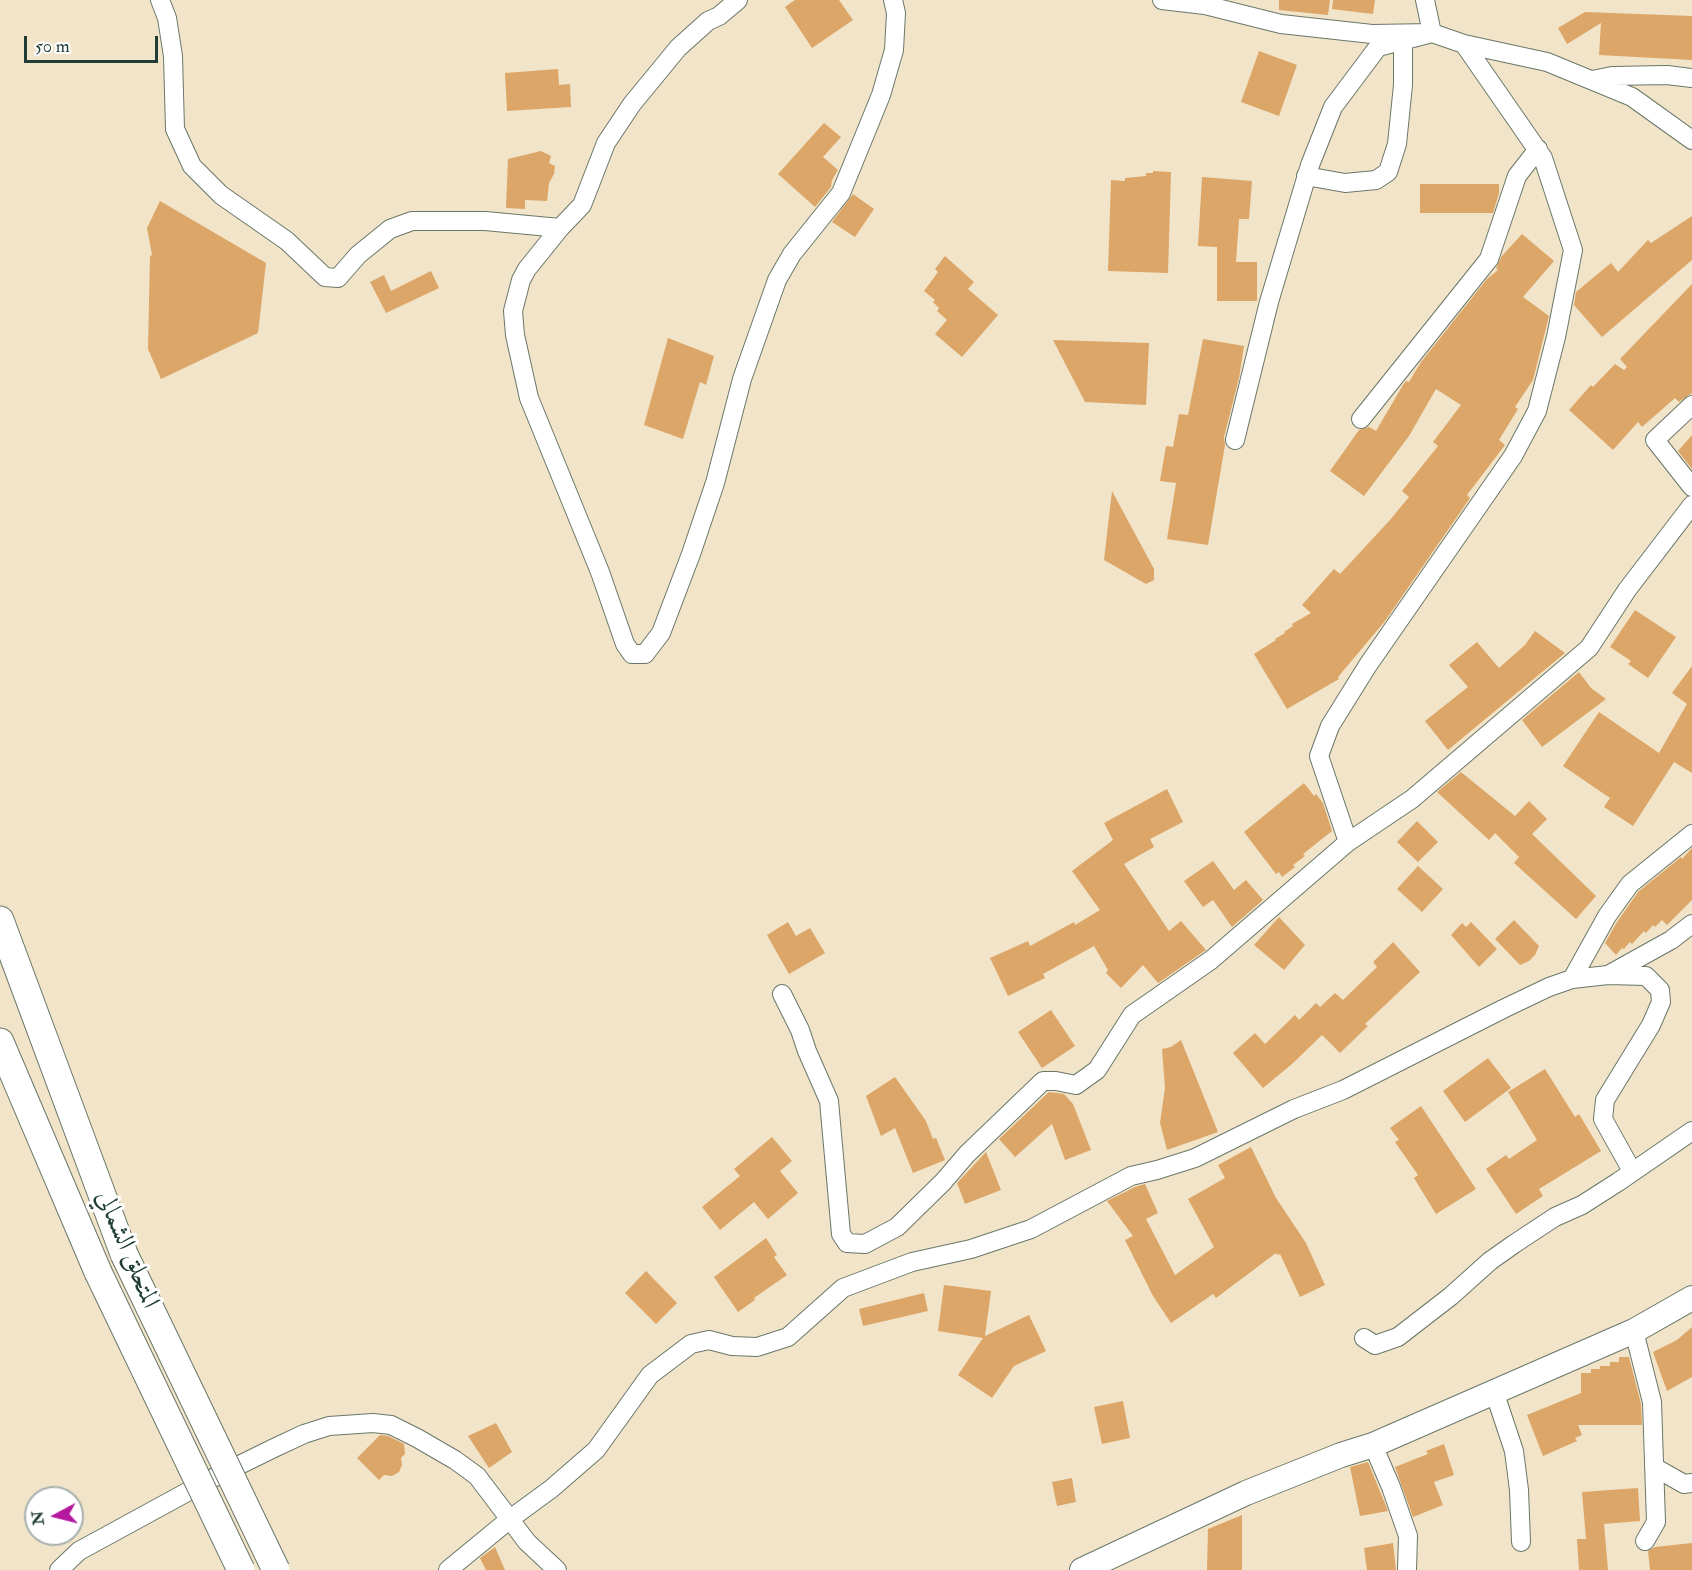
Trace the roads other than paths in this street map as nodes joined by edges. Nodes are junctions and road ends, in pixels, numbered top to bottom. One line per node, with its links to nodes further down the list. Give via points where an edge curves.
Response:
1 (160, 0): 14 (street, via 173,57 176,129 192,166 221,195 287,241 325,277 338,278 358,255 390,229 412,221 485,221)
2 (738, 0): 14 (street, via 678,48 632,104 606,143 582,205)
3 (893, 0): 14 (street, via 894,50 881,95 841,193 792,254 777,280 742,379 715,483 691,554 661,633 645,654 632,654 625,644 529,398 520,358 513,311 519,287 527,269)
4 (1162, 0): 6 (street, via 1205,5 1281,24 1372,34)
5 (1425, 0): 6 (street)
6 (1432, 33): 7 (street); 8 (street)
7 (1403, 40): 13 (street, via 1378,47 1332,107); 13 (street, via 1397,144 1388,172 1376,180 1345,183)
8 (1464, 44): 10 (street, via 1547,62); 12 (street)
9 (1692, 78): 10 (street, via 1612,76)
10 (1592, 80): 11 (street, via 1632,97)
11 (1692, 140)
12 (1538, 149): 16 (street, via 1518,176 1489,259); 21 (street, via 1574,250 1537,411 1513,456 1330,726 1319,756)
13 (1306, 176): 17 (street, via 1269,302)
14 (560, 228)
15 (1692, 405): 18 (street, via 1655,440)
16 (1361, 419)
17 (1235, 440)
18 (1692, 487)
19 (1692, 505): 21 (street, via 1627,590 1589,648 1412,799)
20 (1692, 834): 25 (street, via 1630,884)
21 (1347, 842): 26 (street, via 1211,960 1132,1016 1097,1070 1076,1085 1042,1081 897,1227 865,1244 847,1243 841,1234 829,1101)
22 (0, 920): 42 (highway, المتحلق الشمالي, bridge, via 124,1254)
23 (1692, 924): 24 (street)
24 (1608, 975): 25 (street); 29 (street, via 1647,976 1660,990 1661,1002 1651,1025 1605,1100 1604,1119)
25 (1572, 979): 37 (street, via 1195,1158 1131,1176 1031,1229 971,1250 912,1262 843,1288 788,1337 757,1347 709,1341 691,1344 650,1375 596,1449)
26 (782, 994)
27 (0, 1042): 41 (highway, المتحلق الشمالي, bridge, via 98,1272)
28 (1692, 1131): 29 (street)
29 (1632, 1171): 32 (street, via 1490,1261 1398,1337 1375,1345)
30 (1692, 1298): 31 (main road)
31 (1634, 1331): 33 (main road); 35 (street, via 1652,1402)
32 (1364, 1338)
33 (1494, 1391): 34 (main road); 39 (street, via 1514,1451)
34 (1373, 1445): 45 (main road, via 1246,1493); 46 (street, via 1408,1536)
35 (1654, 1467): 36 (street, via 1684,1484); 38 (street, via 1656,1522)
36 (1692, 1483)
37 (510, 1519): 40 (street, via 477,1476 417,1438 391,1425 329,1426 304,1434 212,1479 79,1551); 43 (street); 44 (street)
38 (1645, 1541)
39 (1521, 1542)
40 (59, 1570)
41 (241, 1570)
42 (276, 1570)
43 (448, 1570)
44 (556, 1570)
45 (1082, 1570)
46 (1407, 1570)

